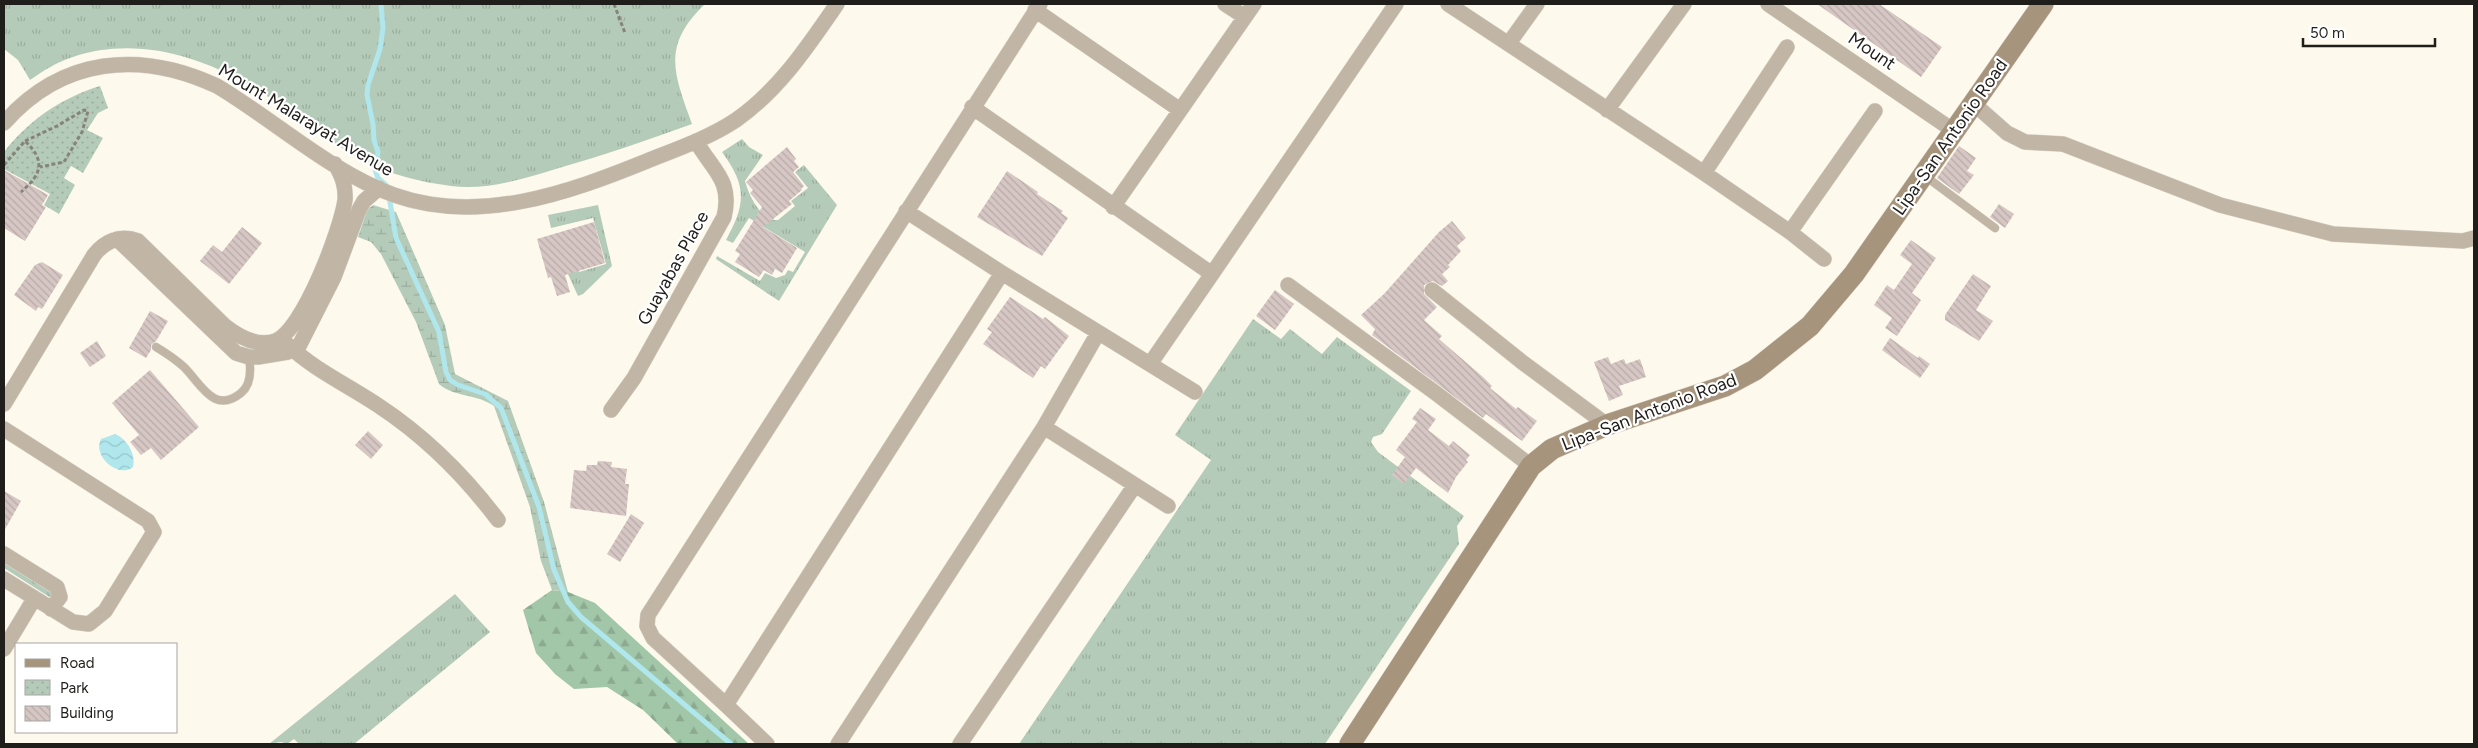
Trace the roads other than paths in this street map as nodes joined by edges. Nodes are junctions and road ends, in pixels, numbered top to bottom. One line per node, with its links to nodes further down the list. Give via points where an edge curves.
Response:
1 (837, 4): 21 (street, Mount Malarayat Avenue, via 798,60 772,90 736,120)
2 (1225, 4): 11 (street)
3 (1254, 4): 11 (street)
4 (1396, 4): 34 (street)
5 (1448, 4): 12 (street)
6 (1537, 4): 12 (street)
7 (1684, 4): 17 (street)
8 (1768, 4): 20 (street, Mount)
9 (2043, 4): 14 (main road, Lipa-San Antonio Road)
10 (1038, 7): 15 (street); 16 (street)
11 (1245, 17): 16 (street)
12 (1509, 43): 17 (street)
13 (1787, 47): 23 (street)
14 (1974, 103): 20 (main road, Lipa-San Antonio Road); 30 (street, via 2008,133 2026,142 2063,144 2220,205 2333,234 2463,241)
15 (972, 107): 26 (street); 27 (street)
16 (1180, 110): 26 (street)
17 (1607, 110): 23 (street)
18 (1875, 111): 29 (street)
19 (4, 123): 22 (street, Mount Malarayat Avenue, via 27,100 82,70 111,64 152,64 217,86)
20 (1954, 131): 24 (main road, Lipa-San Antonio Road)
21 (696, 141): 25 (street, Mount Malarayat Avenue, via 581,186 513,204 446,205); 45 (street, Guayabas Place, via 728,194 724,217 634,378)
22 (334, 164): 25 (street, Mount Malarayat Avenue); 38 (street, via 345,185 342,212 317,284)
23 (1704, 174): 29 (street)
24 (1924, 174): 28 (lane); 46 (main road, Lipa-San Antonio Road, via 1854,274 1810,326 1755,370 1725,386)
25 (380, 189): 40 (street, via 364,201 359,210 334,277 302,341)
26 (1114, 207): 34 (street)
27 (906, 210): 33 (street); 58 (street, via 648,615 647,626 653,638)
28 (1994, 228)
29 (1790, 232): 32 (street)
30 (2474, 238)
31 (117, 239): 38 (street, via 127,238 142,245 233,332 263,342); 41 (street, via 220,340 236,353); 44 (street, via 102,246 94,255)
32 (1824, 259)
33 (1002, 273): 37 (street); 58 (street)
34 (1212, 274): 42 (street)
35 (1288, 285): 49 (street)
36 (1432, 290): 46 (street)
37 (1098, 333): 42 (street); 47 (street)
38 (281, 337): 40 (street)
39 (156, 347): 41 (lane, via 177,361 207,394 220,401 228,401 244,390 250,377)
40 (294, 350): 41 (street); 52 (street, via 408,426 456,469)
41 (249, 357)
42 (1150, 364): 43 (street)
43 (1195, 392)
44 (4, 404)
45 (611, 410)
46 (1607, 425): 49 (main road, Lipa-San Antonio Road, via 1552,449)
47 (1044, 426): 50 (street); 60 (street)
48 (4, 429): 56 (street, via 148,521 153,528 152,538 106,611 93,622 78,624)
49 (1531, 466): 62 (main road, Lipa-San Antonio Road)
50 (1135, 485): 51 (street); 61 (street)
51 (1168, 506)
52 (498, 520)
53 (4, 554): 56 (street, via 57,587 60,597)
54 (4, 579): 55 (street)
55 (34, 598): 56 (street); 57 (street)
56 (51, 608)
57 (6, 641)
58 (726, 705): 59 (street)
59 (768, 744)
60 (838, 744)
61 (960, 744)
62 (1350, 744)

